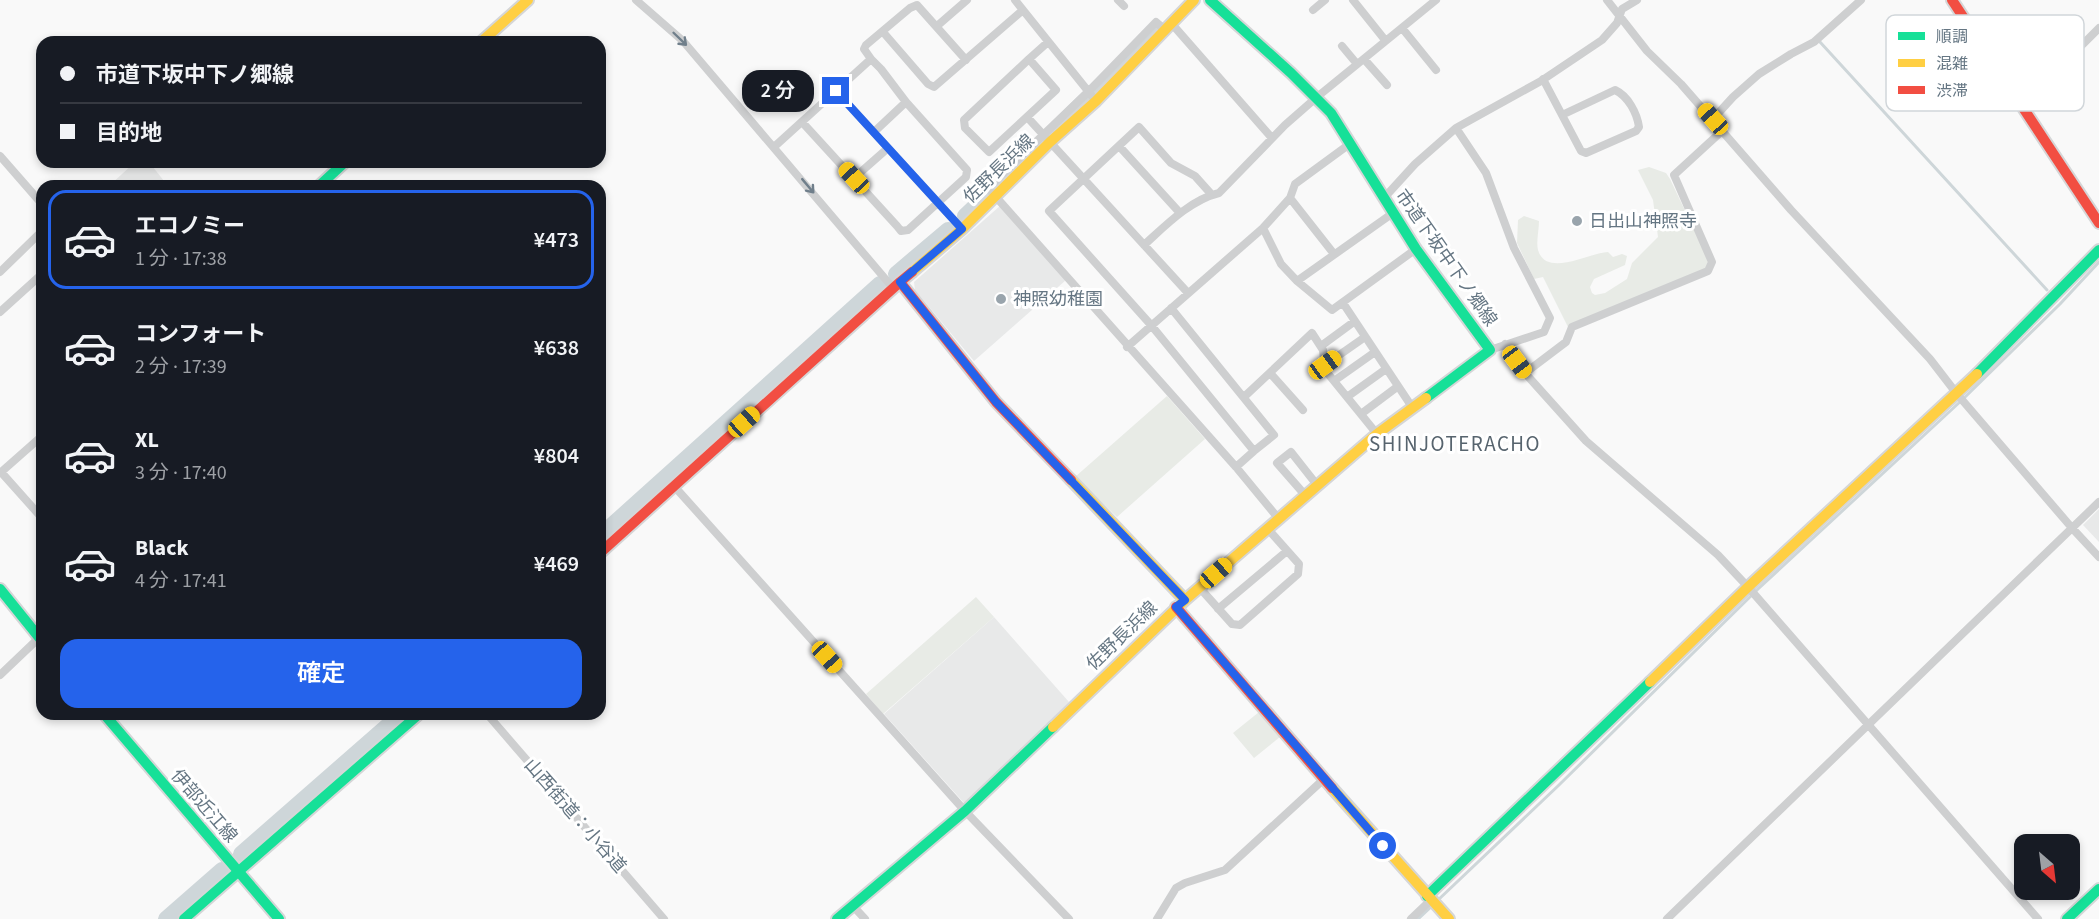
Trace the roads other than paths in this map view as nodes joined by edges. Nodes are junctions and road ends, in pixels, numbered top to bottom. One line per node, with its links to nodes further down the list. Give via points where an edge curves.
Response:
1 (528, 0): 23 (street)
2 (636, 0): 51 (street, one-way to 51, via 683,41)
3 (967, 0): 18 (street)
4 (1015, 0): 14 (street)
5 (1194, 0): 19 (street, 佐野長浜線)
6 (1210, 0): 37 (street, 市道下坂中下ノ郷線)
7 (1325, 0): 15 (street)
8 (1353, 0): 24 (street)
9 (1436, 0): 20 (street)
10 (1606, 0): 17 (street)
11 (1637, 0): 17 (street, via 1622,9)
12 (1862, 0): 42 (street, via 1814,42 1759,74)
13 (1952, 0): 16 (street)
14 (1023, 10): 25 (street); 30 (street)
15 (1313, 10)
16 (1962, 15)
17 (1620, 16): 33 (street, via 1602,40); 42 (street, via 1647,51)
18 (937, 26): 22 (street, via 921,6 914,5); 30 (street)
19 (1165, 27): 36 (street, 佐野長浜線); 47 (street)
20 (1402, 28): 24 (street); 32 (street)
21 (2099, 28): 26 (street)
22 (883, 32): 28 (street, via 864,49); 30 (street, via 934,87)
23 (488, 36)
24 (1385, 40): 31 (street)
25 (1048, 42): 29 (street); 36 (street)
26 (2084, 43)
27 (1342, 46): 31 (street)
28 (871, 59): 35 (street); 38 (street)
29 (1029, 59): 41 (street, via 1056,90); 41 (street, via 963,123 989,152)
30 (966, 60)
31 (1360, 62): 34 (street); 37 (street)
32 (1436, 70)
33 (1543, 80): 40 (street); 44 (street)
34 (1387, 85)
35 (836, 91): 43 (street); 46 (street)
36 (1092, 96): 48 (street, 佐野長浜線)
37 (1317, 97): 47 (street); 49 (street, 市道下坂中下ノ郷線)
38 (906, 102): 46 (street); 63 (street, via 967,170 966,177)
39 (2025, 111): 66 (street)
40 (1562, 115): 40 (street, via 1581,151 1586,153 1639,127 1623,93 1615,90)
41 (1028, 118): 48 (street)
42 (1713, 119): 45 (street)
43 (802, 122): 51 (street); 55 (street)
44 (1456, 128): 62 (street); 85 (street, via 1486,172 1514,248 1550,318 1544,332)
45 (1722, 131): 93 (street, via 1674,176 1712,262 1708,271 1572,327 1566,342); 96 (street, via 1930,359)
46 (874, 132): 52 (street)
47 (1272, 138): 59 (street, via 1219,193)
48 (1047, 139): 56 (street); 58 (street, 佐野長浜線)
49 (1351, 143): 61 (street, via 1295,184); 62 (street, 市道下坂中下ノ郷線)
50 (1119, 146): 56 (street); 59 (street, via 1139,127 1171,163 1195,176); 64 (street)
51 (774, 147): 77 (street, one-way to 77)
52 (888, 148): 55 (street); 63 (street)
53 (0, 156): 60 (street)
54 (338, 168): 57 (street)
55 (854, 178): 63 (street, via 901,231 908,230)
56 (1084, 178): 70 (street); 83 (street, via 1049,211)
57 (326, 180)
58 (992, 193): 68 (street, 佐野長浜線); 86 (street)
59 (1212, 195): 64 (street)
60 (36, 197)
61 (1290, 198): 67 (street); 73 (street)
62 (1384, 198): 65 (street, 市道下坂中下ノ郷線)
63 (938, 203): 68 (street)
64 (1180, 213): 70 (street)
65 (1393, 213): 71 (street, 市道下坂中下ノ郷線); 73 (street)
66 (2099, 223)
67 (1263, 228): 76 (street, via 1281,264); 78 (street)
68 (962, 229): 77 (street, 佐野長浜線)
69 (36, 237): 74 (street)
70 (1144, 245): 78 (street)
71 (1416, 249): 79 (street); 88 (street, 市道下坂中下ノ郷線)
72 (2099, 250): 96 (street)
73 (1334, 254): 76 (street)
74 (0, 272)
75 (36, 279): 81 (street)
76 (1297, 281): 79 (street, via 1332,310)
77 (896, 285): 108 (street); 121 (street, 佐野長浜線, via 996,402)
78 (1188, 293): 80 (street)
79 (1343, 303): 82 (street)
80 (1171, 308): 83 (street); 97 (street)
81 (0, 312)
82 (1355, 321): 84 (street); 87 (street)
83 (1151, 325): 86 (street); 104 (street)
84 (1365, 337): 89 (street); 90 (street)
85 (1505, 344): 88 (street); 93 (street)
86 (1127, 346): 105 (street)
87 (1320, 346): 90 (street); 92 (street, via 1312,333)
88 (1490, 350): 99 (street, 市道下坂中下ノ郷線)
89 (1375, 352): 91 (street); 94 (street)
90 (1325, 365): 94 (street)
91 (1386, 369): 95 (street); 98 (street)
92 (1270, 373): 97 (street); 100 (street)
93 (1525, 373): 120 (street, via 1586,441 1718,555)
94 (1334, 381): 98 (street)
95 (1397, 387): 99 (street); 101 (street)
96 (1957, 394): 114 (street); 120 (street)
97 (1244, 397): 104 (street, via 1274,435)
98 (1347, 397): 101 (street)
99 (1412, 407): 102 (street, 市道下坂中下ノ郷線)
100 (1303, 410)
101 (1360, 414): 102 (street)
102 (1377, 434): 107 (street, 市道下坂中下ノ郷線)
103 (36, 444): 106 (street)
104 (1254, 451): 105 (street)
105 (1236, 467): 112 (street)
106 (1, 472): 111 (street)
107 (1317, 485): 109 (street, 市道下坂中下ノ郷線); 109 (street, via 1291,452 1277,463)
108 (674, 486): 115 (street); 131 (street)
109 (1305, 495): 112 (street, 市道下坂中下ノ郷線)
110 (2099, 502): 114 (street)
111 (36, 511)
112 (1278, 518): 113 (street, 市道下坂中下ノ郷線)
113 (1267, 528): 116 (street); 118 (street, 市道下坂中下ノ郷線)
114 (2072, 528): 117 (street); 129 (street)
115 (606, 547)
116 (1287, 551): 122 (street); 122 (street, via 1299,564 1299,574 1272,599 1240,625 1232,624)
117 (2099, 556)
118 (1199, 587): 121 (street, 市道下坂中下ノ郷線); 122 (street)
119 (0, 589): 123 (street)
120 (1752, 591): 129 (street); 134 (street)
121 (1181, 603): 130 (street); 131 (street, 佐野長浜線)
122 (1218, 609)
123 (36, 632)
124 (36, 643): 125 (street)
125 (0, 675)
126 (109, 720): 132 (street, 伊部近江線)
127 (412, 720): 132 (street)
128 (492, 720): 138 (street, 山西街道：小谷道)
129 (1868, 726): 145 (street); 146 (street)
130 (1324, 779): 134 (street); 142 (street, via 1225,870 1176,888)
131 (965, 811): 135 (street, 佐野長浜線); 141 (street)
132 (239, 871): 136 (street); 137 (street, 伊部近江線)
133 (2099, 889): 147 (street)
134 (1432, 902): 143 (street); 144 (street)
135 (853, 906): 139 (street, 佐野長浜線); 140 (street)
136 (184, 919)
137 (279, 919)
138 (664, 919)
139 (837, 919)
140 (865, 919)
141 (1069, 919)
142 (1157, 919)
143 (1411, 919)
144 (1449, 919)
145 (1666, 919)
146 (2038, 919)
147 (2067, 919)

